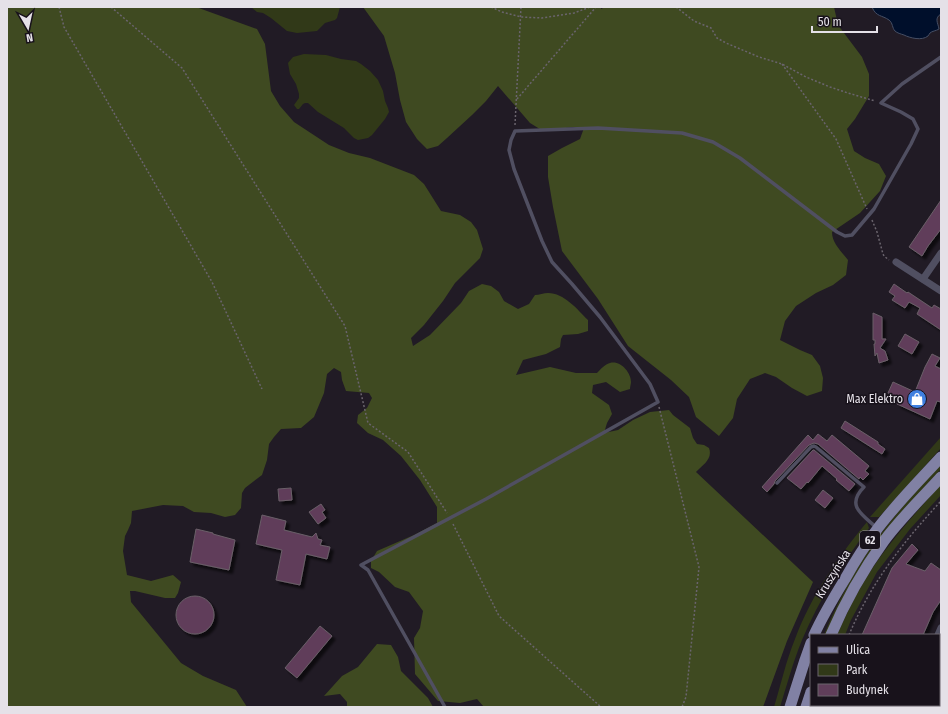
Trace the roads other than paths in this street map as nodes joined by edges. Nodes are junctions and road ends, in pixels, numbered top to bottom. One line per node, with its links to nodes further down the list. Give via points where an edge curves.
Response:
1 (941, 57): 14 (lane, via 902,84 881,103 913,119 918,129 874,209 852,235 845,236 837,232 740,158 713,142 682,133 598,128 515,131 509,150 514,169 552,262 600,317 650,384 658,402 493,495 361,565 368,570)
2 (941, 253): 4 (street)
3 (896, 262): 4 (street)
4 (923, 279): 5 (street)
5 (941, 291)
6 (941, 457): 9 (main road, Kruszyńska / 62)
7 (941, 477): 11 (main road, Kruszyńska / 62, via 906,515 866,567)
8 (777, 483): 9 (lane, via 814,446 864,487 858,493 856,507)
9 (878, 528): 10 (main road, Kruszyńska / 62, via 841,585)
10 (814, 634)
11 (831, 634)
12 (810, 647): 15 (main road)
13 (810, 695): 16 (main road)
14 (445, 707)
15 (790, 707)
16 (806, 707)

